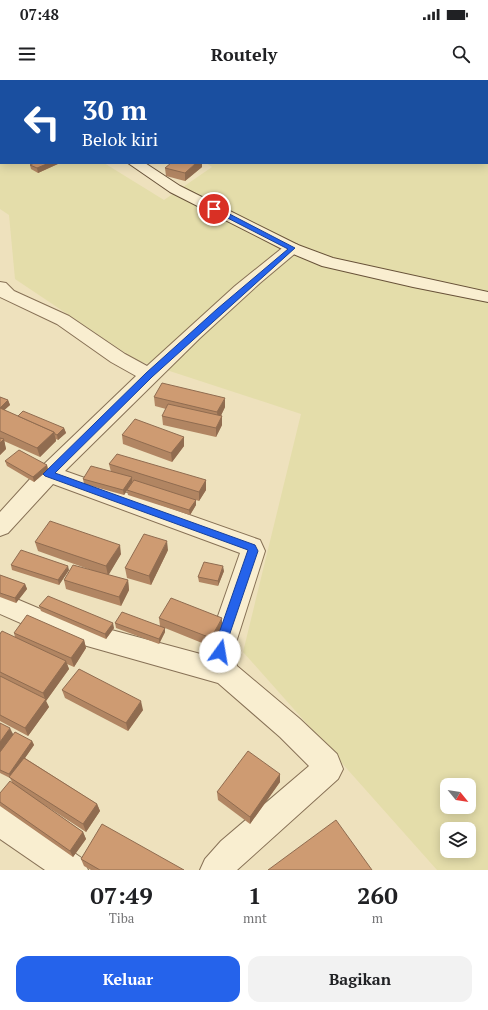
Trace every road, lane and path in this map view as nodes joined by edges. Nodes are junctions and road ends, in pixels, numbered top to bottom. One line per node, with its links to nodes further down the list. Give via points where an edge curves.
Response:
1 (137, 164): 2 (street)
2 (286, 253): 4 (street); 5 (street)
3 (0, 287): 5 (street, via 8,295 63,320 118,358)
4 (488, 297)
5 (149, 375): 6 (street)
6 (48, 474): 7 (street); 9 (street, via 252,548 220,652)
7 (0, 527)
8 (0, 603): 9 (street, via 48,624)
9 (226, 673): 12 (street, via 290,728 327,764 328,769 232,852)
10 (0, 820): 11 (street)
11 (72, 870)
12 (216, 870)

